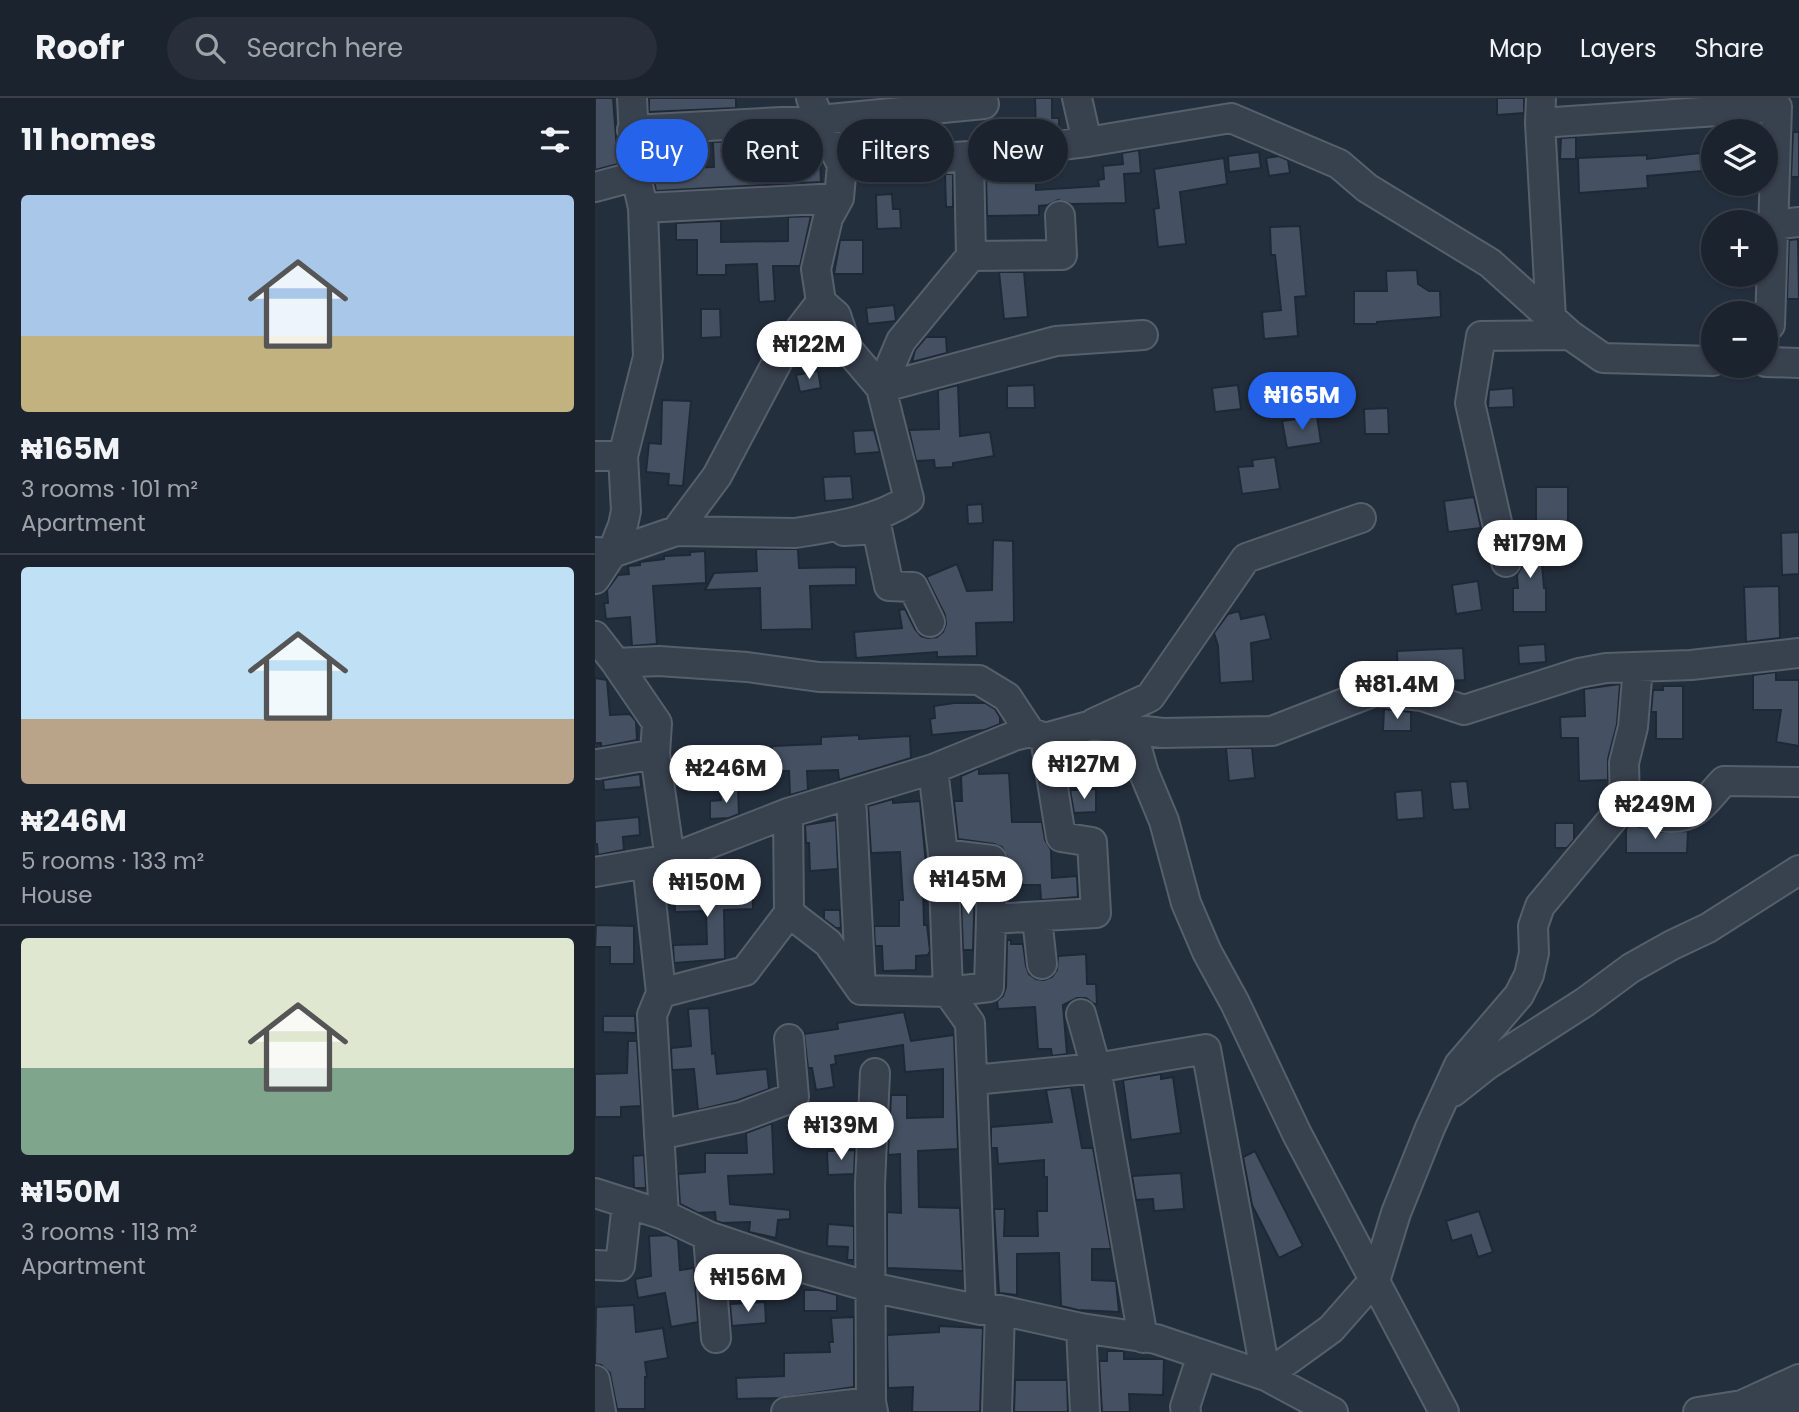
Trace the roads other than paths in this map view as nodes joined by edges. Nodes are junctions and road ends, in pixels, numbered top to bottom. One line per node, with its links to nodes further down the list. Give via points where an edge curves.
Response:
1 (632, 98): 6 (street)
2 (1077, 98): 8 (street)
3 (984, 104): 4 (street)
4 (815, 109): 7 (street); 10 (street)
5 (1540, 111): 19 (street, via 1777,107); 23 (street)
6 (632, 119)
7 (708, 121)
8 (1087, 142): 9 (street); 23 (street, via 1231,118 1339,164 1367,188 1490,263)
9 (1068, 144)
10 (837, 155)
11 (616, 181): 15 (street)
12 (637, 182): 17 (street)
13 (840, 182): 16 (street)
14 (970, 182): 20 (street)
15 (595, 187)
16 (839, 198): 17 (street); 22 (street, via 828,218 816,269)
17 (643, 208): 30 (street, via 648,357)
18 (1061, 216): 20 (street, via 1062,255)
19 (1786, 223): 21 (street)
20 (971, 256): 28 (street, via 901,341)
21 (1774, 301)
22 (821, 302): 28 (street, via 836,315 846,348); 32 (street, via 782,353 717,476)
23 (1560, 327): 25 (street, via 1603,358); 35 (street, via 1481,336 1470,403)
24 (1143, 335): 28 (street, via 1056,341)
25 (1701, 361)
26 (1778, 362): 27 (street)
27 (1799, 363)
28 (881, 388): 33 (street, via 909,499 859,520)
29 (595, 456): 30 (street)
30 (623, 456): 34 (street, via 626,511)
31 (1361, 518): 42 (street, via 1245,558 1150,697)
32 (676, 531): 33 (street); 34 (street)
33 (795, 533): 37 (street, via 877,529 889,586 913,587)
34 (603, 552): 36 (street)
35 (1506, 562)
36 (595, 579)
37 (930, 622)
38 (595, 636): 40 (street)
39 (1799, 653): 41 (street)
40 (616, 663): 44 (street, via 747,667 819,677 979,680 1007,697); 45 (street, via 657,723)
41 (1639, 667): 43 (street, via 1579,673 1464,710 1422,696 1375,691 1272,731 1163,733); 50 (street, via 1624,763)
42 (1092, 725): 43 (street); 44 (street)
43 (1131, 728): 75 (street, via 1164,821 1186,903 1207,952 1297,1134)
44 (1038, 735): 47 (street, via 1014,736); 57 (street, via 1061,837 1092,842 1096,913)
45 (655, 754): 46 (street); 53 (street)
46 (598, 764)
47 (933, 769): 49 (street); 52 (street)
48 (1799, 782): 50 (street, via 1724,781 1695,811 1679,816 1654,816)
49 (851, 796): 51 (street); 60 (street)
50 (1625, 804): 68 (street, via 1539,906 1529,975 1519,995 1459,1065)
51 (788, 813): 53 (street); 56 (street)
52 (943, 854): 58 (street, via 992,860); 61 (street)
53 (659, 861): 55 (street); 62 (street)
54 (1799, 870): 68 (street, via 1707,928 1631,968 1487,1065)
55 (595, 872)
56 (789, 913): 60 (street, via 828,943); 62 (street, via 745,971)
57 (1037, 918): 58 (street); 59 (street)
58 (991, 919): 61 (street, via 989,987)
59 (1042, 964)
60 (861, 990): 61 (street)
61 (948, 992): 67 (street, via 970,1023)
62 (661, 993): 69 (street, via 652,1015)
63 (1081, 1014): 65 (street)
64 (789, 1039): 69 (street, via 794,1097 741,1117)
65 (1095, 1068): 67 (street); 80 (street); 84 (street, via 1206,1049)
66 (875, 1073): 76 (street)
67 (974, 1080): 77 (street)
68 (1443, 1101): 75 (street, via 1396,1213)
69 (659, 1135): 72 (street)
70 (595, 1193): 71 (street)
71 (627, 1203): 72 (street); 74 (street, via 620,1266)
72 (664, 1215): 73 (street)
73 (708, 1236): 76 (street); 79 (street)
74 (595, 1265)
75 (1376, 1278): 84 (street); 94 (street)
76 (870, 1287): 77 (street); 87 (street)
77 (991, 1310): 78 (street); 90 (street)
78 (1081, 1328): 80 (street); 91 (street)
79 (716, 1338)
80 (1143, 1338): 81 (street)
81 (1202, 1355): 84 (street); 92 (street)
82 (1799, 1379): 86 (street)
83 (595, 1380): 88 (street)
84 (1281, 1391): 93 (street)
85 (1799, 1404): 86 (street)
86 (1742, 1405): 95 (street)
87 (872, 1407): 89 (street)
88 (601, 1412)
89 (786, 1412)
90 (997, 1412)
91 (1085, 1412)
92 (1186, 1412)
93 (1333, 1412)
94 (1444, 1412)
95 (1698, 1412)

